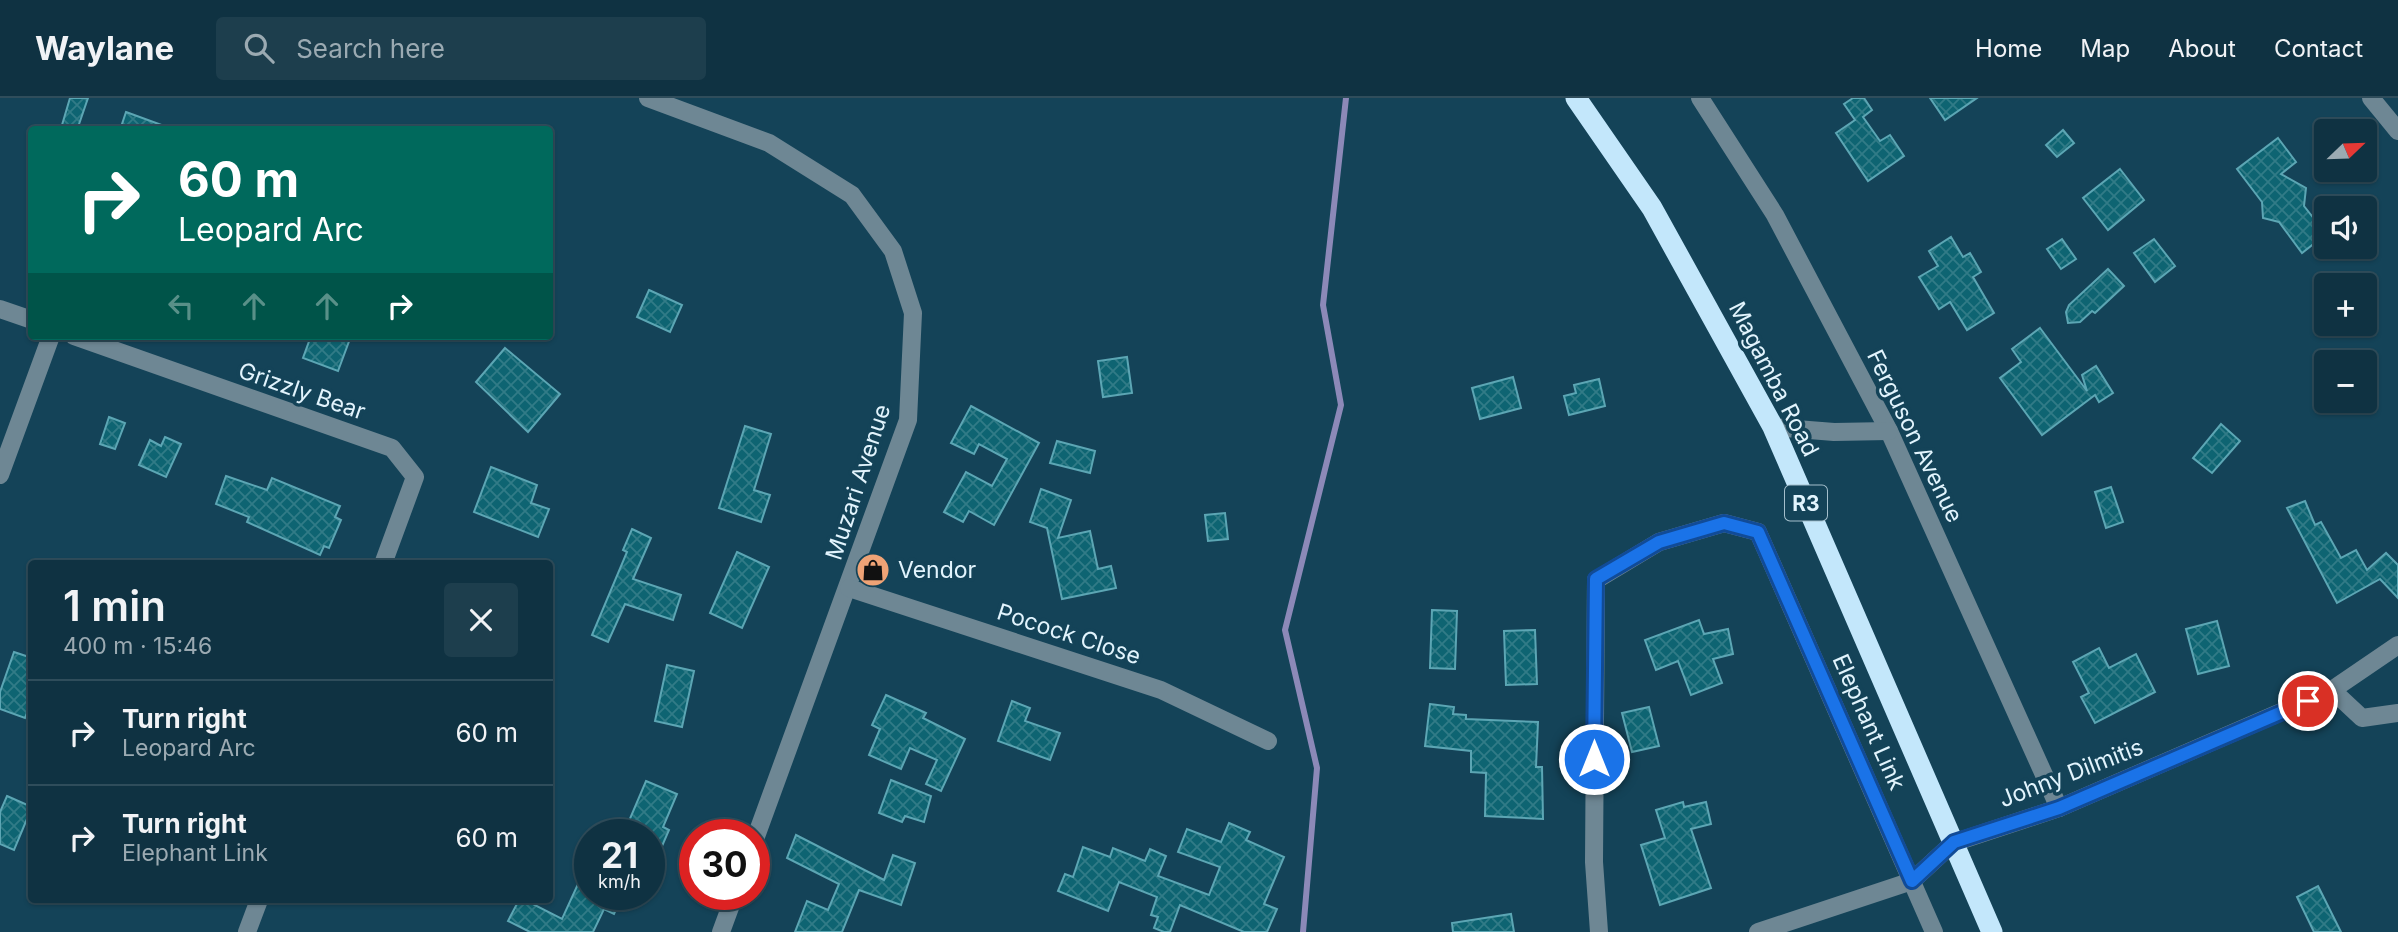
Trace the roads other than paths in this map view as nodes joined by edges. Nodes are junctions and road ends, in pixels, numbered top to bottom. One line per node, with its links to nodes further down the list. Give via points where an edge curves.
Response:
1 (648, 98): 14 (street, Muzari Avenue, via 769,143 852,195 892,251 913,313 908,420)
2 (1576, 98): 10 (highway, Magamba Road / R3, via 1652,208)
3 (1700, 98): 11 (street, Ferguson Avenue, via 1775,215)
4 (2371, 98): 5 (street)
5 (2398, 131)
6 (0, 309): 7 (street)
7 (28, 319)
8 (50, 340): 12 (street)
9 (85, 340): 13 (street, Grizzly Bear, via 392,449 415,477)
10 (1773, 427): 11 (street); 21 (highway, Magamba Road / R3)
11 (1889, 431): 19 (street, Ferguson Avenue)
12 (0, 475)
13 (384, 560)
14 (849, 588): 18 (street, Pocock Close, via 1161,690); 20 (street, Muzari Avenue)
15 (2398, 645): 16 (street, Johny Dilmitis)
16 (2332, 690): 17 (street, via 2362,718); 19 (street, Johny Dilmitis)
17 (2398, 713)
18 (1268, 741)
19 (2059, 808): 21 (street, Johny Dilmitis)
20 (763, 819)
21 (1954, 842): 22 (street, Johny Dilmitis); 30 (highway, Magamba Road / R3)
22 (1912, 881): 27 (street, Elephant Link, via 1758,532 1724,523 1659,542 1596,579 1594,862); 28 (street, Johny Dilmitis); 29 (street, Elephant Link)
23 (258, 903): 25 (street)
24 (729, 910): 26 (street)
25 (247, 932)
26 (721, 932)
27 (1600, 932)
28 (1758, 932)
29 (1934, 932)
30 (1992, 932)

